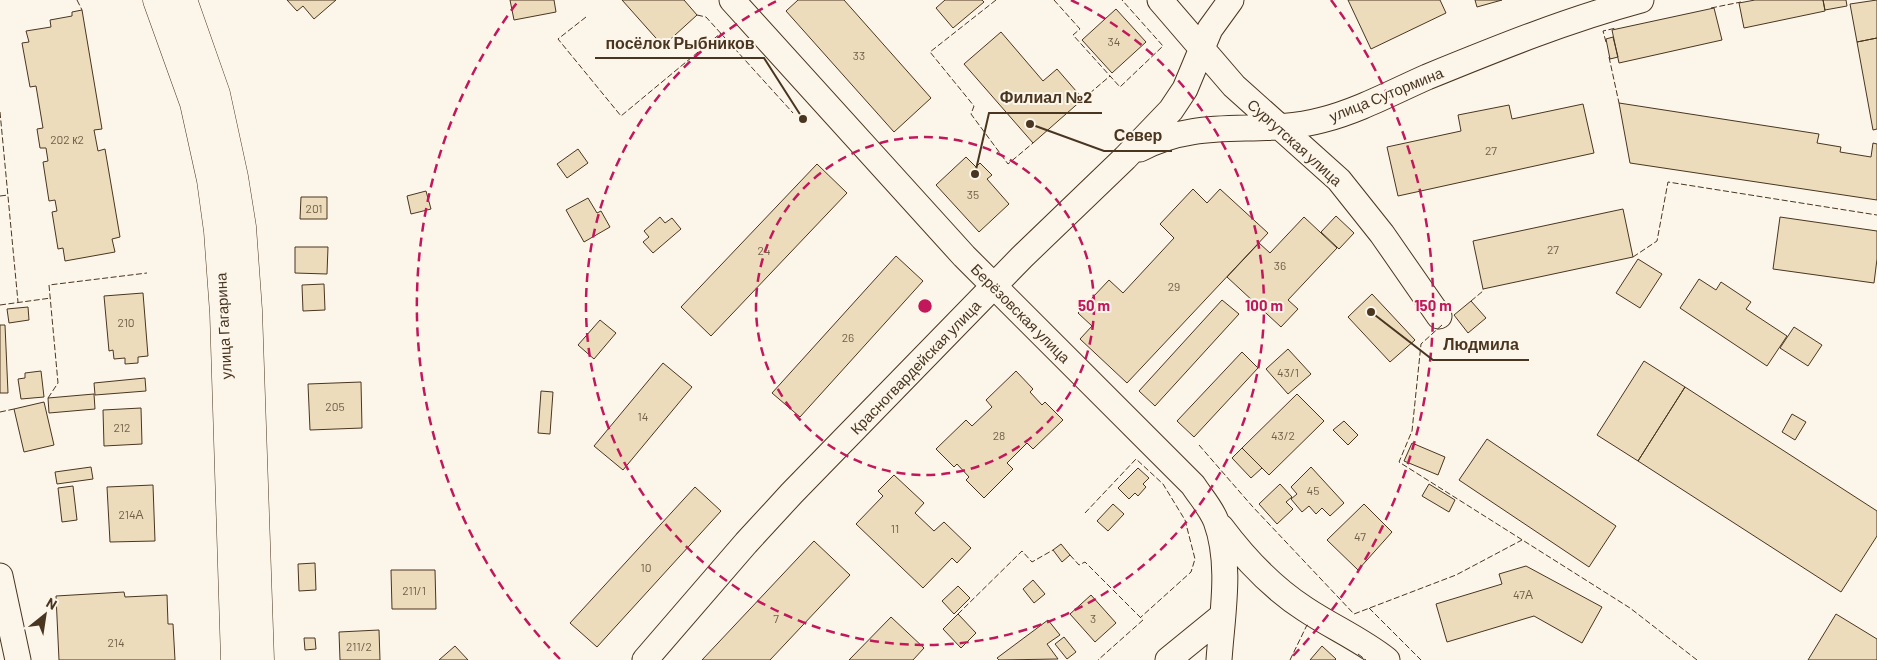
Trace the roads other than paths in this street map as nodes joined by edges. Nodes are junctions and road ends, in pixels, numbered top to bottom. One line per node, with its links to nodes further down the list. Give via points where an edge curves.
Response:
1 (157, 0): 16 (main road, улица Гагарина, via 194,103 211,180 218,231 224,313)
2 (183, 0): 17 (main road, улица Гагарина, via 216,94 242,228 248,310)
3 (732, 0): 10 (street, Берёзовская улица)
4 (1160, 0): 7 (street, Сургутская улица)
5 (1231, 0): 7 (street, Красногвардейская улица)
6 (1641, 0): 8 (street, улица Сутормина, via 1536,32 1323,120)
7 (1201, 46): 8 (street, Сургутская улица, via 1234,86); 9 (street, Красногвардейская улица, via 1179,99)
8 (1280, 127): 9 (street, улица Сутормина, via 1188,131 1152,142); 11 (street, Сургутская улица, via 1339,180 1382,234)
9 (1125, 158): 10 (street, Красногвардейская улица)
10 (994, 286): 12 (street, Берёзовская улица, via 1180,470); 18 (street, Красногвардейская улица, via 779,507)
11 (1439, 316)
12 (1216, 519): 14 (street, Берёзовская улица, via 1224,553); 21 (street, via 1248,562 1276,587)
13 (0, 576): 15 (street)
14 (1222, 616): 19 (street); 20 (street, Берёзовская улица)
15 (18, 660)
16 (235, 660)
17 (260, 660)
18 (644, 660)
19 (1168, 660)
20 (1219, 660)
21 (1387, 660)

